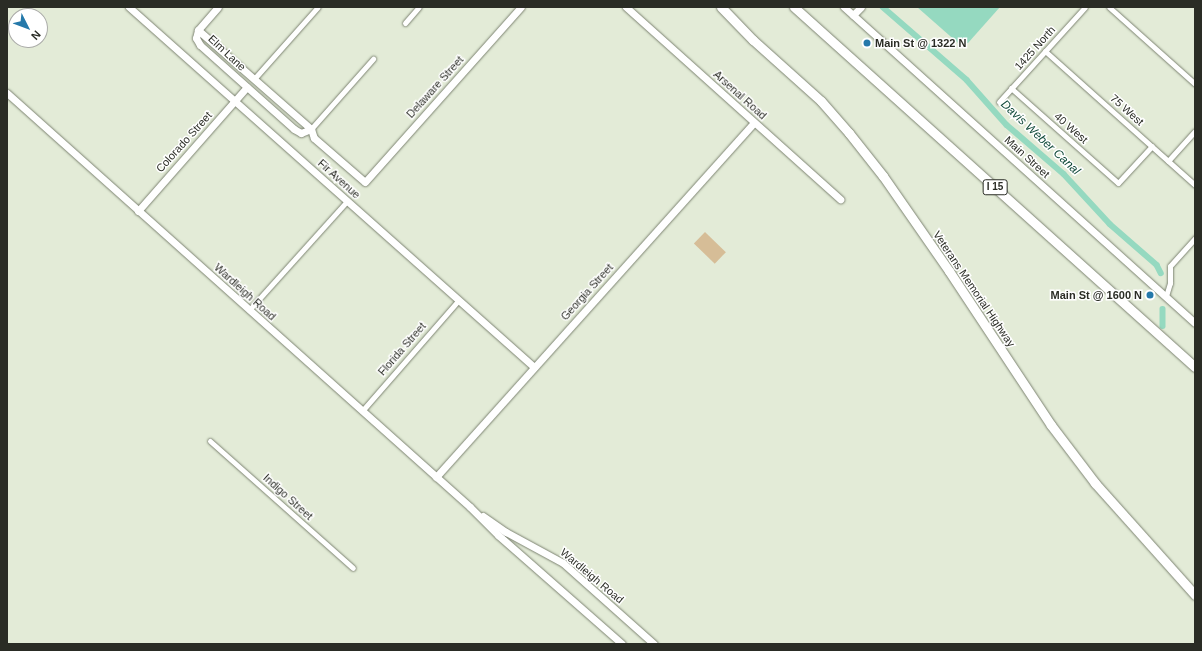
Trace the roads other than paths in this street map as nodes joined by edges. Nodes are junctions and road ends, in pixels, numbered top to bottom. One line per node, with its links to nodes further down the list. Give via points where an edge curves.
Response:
1 (129, 7): 23 (street, Fir Avenue)
2 (218, 7): 15 (street)
3 (318, 7): 18 (street)
4 (419, 7): 14 (street)
5 (521, 7): 30 (street, Delaware Street)
6 (626, 7): 25 (street, Arsenal Road)
7 (721, 7): 47 (highway, Veterans Memorial Highway, via 753,40 821,101 883,176 1051,425 1096,483)
8 (794, 7): 41 (highway, I 15)
9 (844, 7): 13 (street, Main Street)
10 (861, 7): 13 (street)
11 (1086, 7): 16 (street, 1425 North)
12 (1109, 7): 19 (street)
13 (853, 15): 36 (street, Main Street)
14 (405, 23)
15 (198, 30): 18 (street, Elm Lane); 20 (street, Elm Lane, via 196,38 200,45)
16 (1045, 51): 21 (street, 1425 North); 28 (street, 75 West)
17 (373, 59): 26 (street)
18 (254, 79): 26 (street, Elm Lane)
19 (1195, 84)
20 (247, 87): 23 (street, Colorado Street); 26 (street, Elm Lane, via 297,132)
21 (1011, 88): 24 (street, 1425 North); 28 (street, 40 West, via 1118,183)
22 (7, 93): 34 (street, Wardleigh Road)
23 (235, 101): 33 (street, Fir Avenue); 34 (street, Colorado Street)
24 (999, 102)
25 (754, 123): 32 (street, Arsenal Road); 40 (street, Georgia Street)
26 (311, 129): 30 (street, Elm Lane, via 314,138)
27 (1195, 131): 29 (street)
28 (1152, 146): 29 (street, 75 West)
29 (1168, 161): 31 (street, 75 West)
30 (365, 182)
31 (1195, 185)
32 (840, 199)
33 (347, 201): 37 (street, Fir Avenue); 38 (street)
34 (138, 211): 38 (street, Wardleigh Road)
35 (1195, 238): 36 (street, via 1170,266 1170,283)
36 (1166, 296): 39 (street, Main Street)
37 (458, 302): 40 (street, Fir Avenue); 42 (street, Florida Street)
38 (249, 310): 42 (street, Wardleigh Road)
39 (1195, 323)
40 (534, 367): 44 (street, Georgia Street)
41 (1195, 367)
42 (362, 411): 44 (street, Wardleigh Road)
43 (210, 441): 46 (street, Indigo Street)
44 (436, 477): 45 (street, Wardleigh Road)
45 (470, 507): 48 (street, Wardleigh Road); 49 (street, Wardleigh Road, via 506,532 564,563)
46 (353, 568)
47 (1195, 595)
48 (622, 644)
49 (654, 644)

